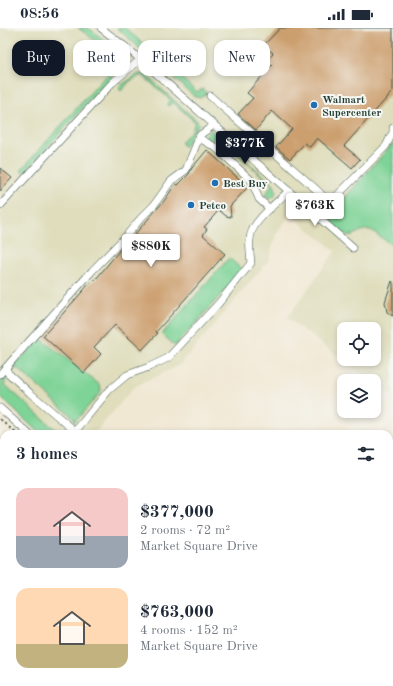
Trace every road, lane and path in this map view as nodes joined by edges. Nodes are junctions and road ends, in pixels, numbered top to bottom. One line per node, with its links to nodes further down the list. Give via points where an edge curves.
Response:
1 (101, 28): 2 (street)
2 (138, 58)
3 (138, 62): 11 (street, via 109,86)
4 (159, 76): 6 (street)
5 (210, 96): 10 (street)
6 (214, 125): 8 (street); 9 (street)
7 (393, 128): 10 (street, via 386,146)
8 (199, 138): 12 (street, via 216,147 251,180 259,199); 15 (street, via 186,170 171,181 154,204)
9 (289, 191): 12 (street); 13 (street)
10 (330, 203): 13 (street)
11 (0, 206)
12 (270, 209): 22 (street, via 252,231 250,263 218,304 168,358 127,375 109,390)
13 (317, 216): 14 (street)
14 (353, 248)
15 (6, 368): 16 (street); 21 (street, via 8,373)
16 (0, 374)
17 (0, 408): 20 (street)
18 (0, 419): 19 (path)
19 (12, 430)
20 (25, 430)
21 (71, 430)
22 (76, 430)

